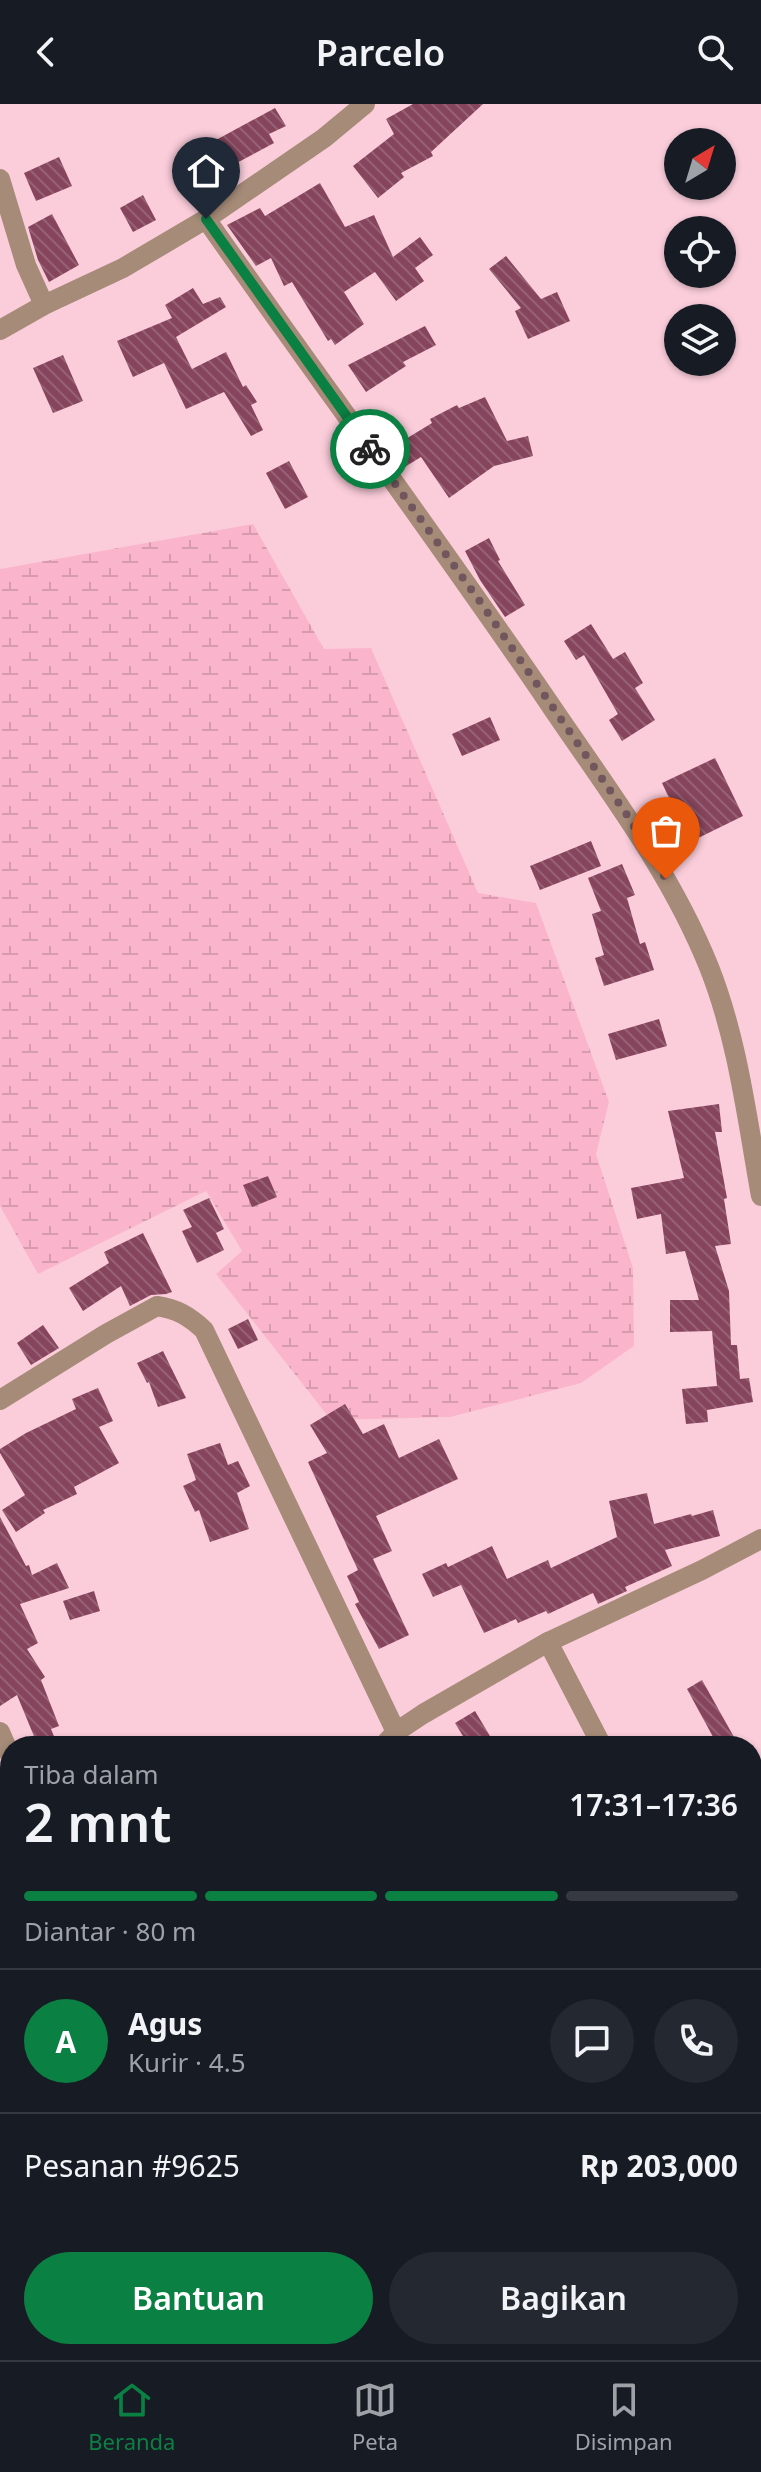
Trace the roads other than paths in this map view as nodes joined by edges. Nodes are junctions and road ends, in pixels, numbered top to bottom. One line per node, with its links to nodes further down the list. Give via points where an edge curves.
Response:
1 (365, 104): 3 (street)
2 (0, 179): 4 (street)
3 (206, 219): 4 (street, via 123,268); 6 (street, via 481,603 627,815 682,905 721,998)
4 (44, 305): 5 (street)
5 (0, 330)
6 (761, 1196)
7 (0, 1400): 10 (street, via 157,1306 194,1320 204,1330)
8 (761, 1539): 9 (street)
9 (548, 1642): 11 (street); 12 (street)
10 (388, 1736)
11 (394, 1736)
12 (597, 1736)

